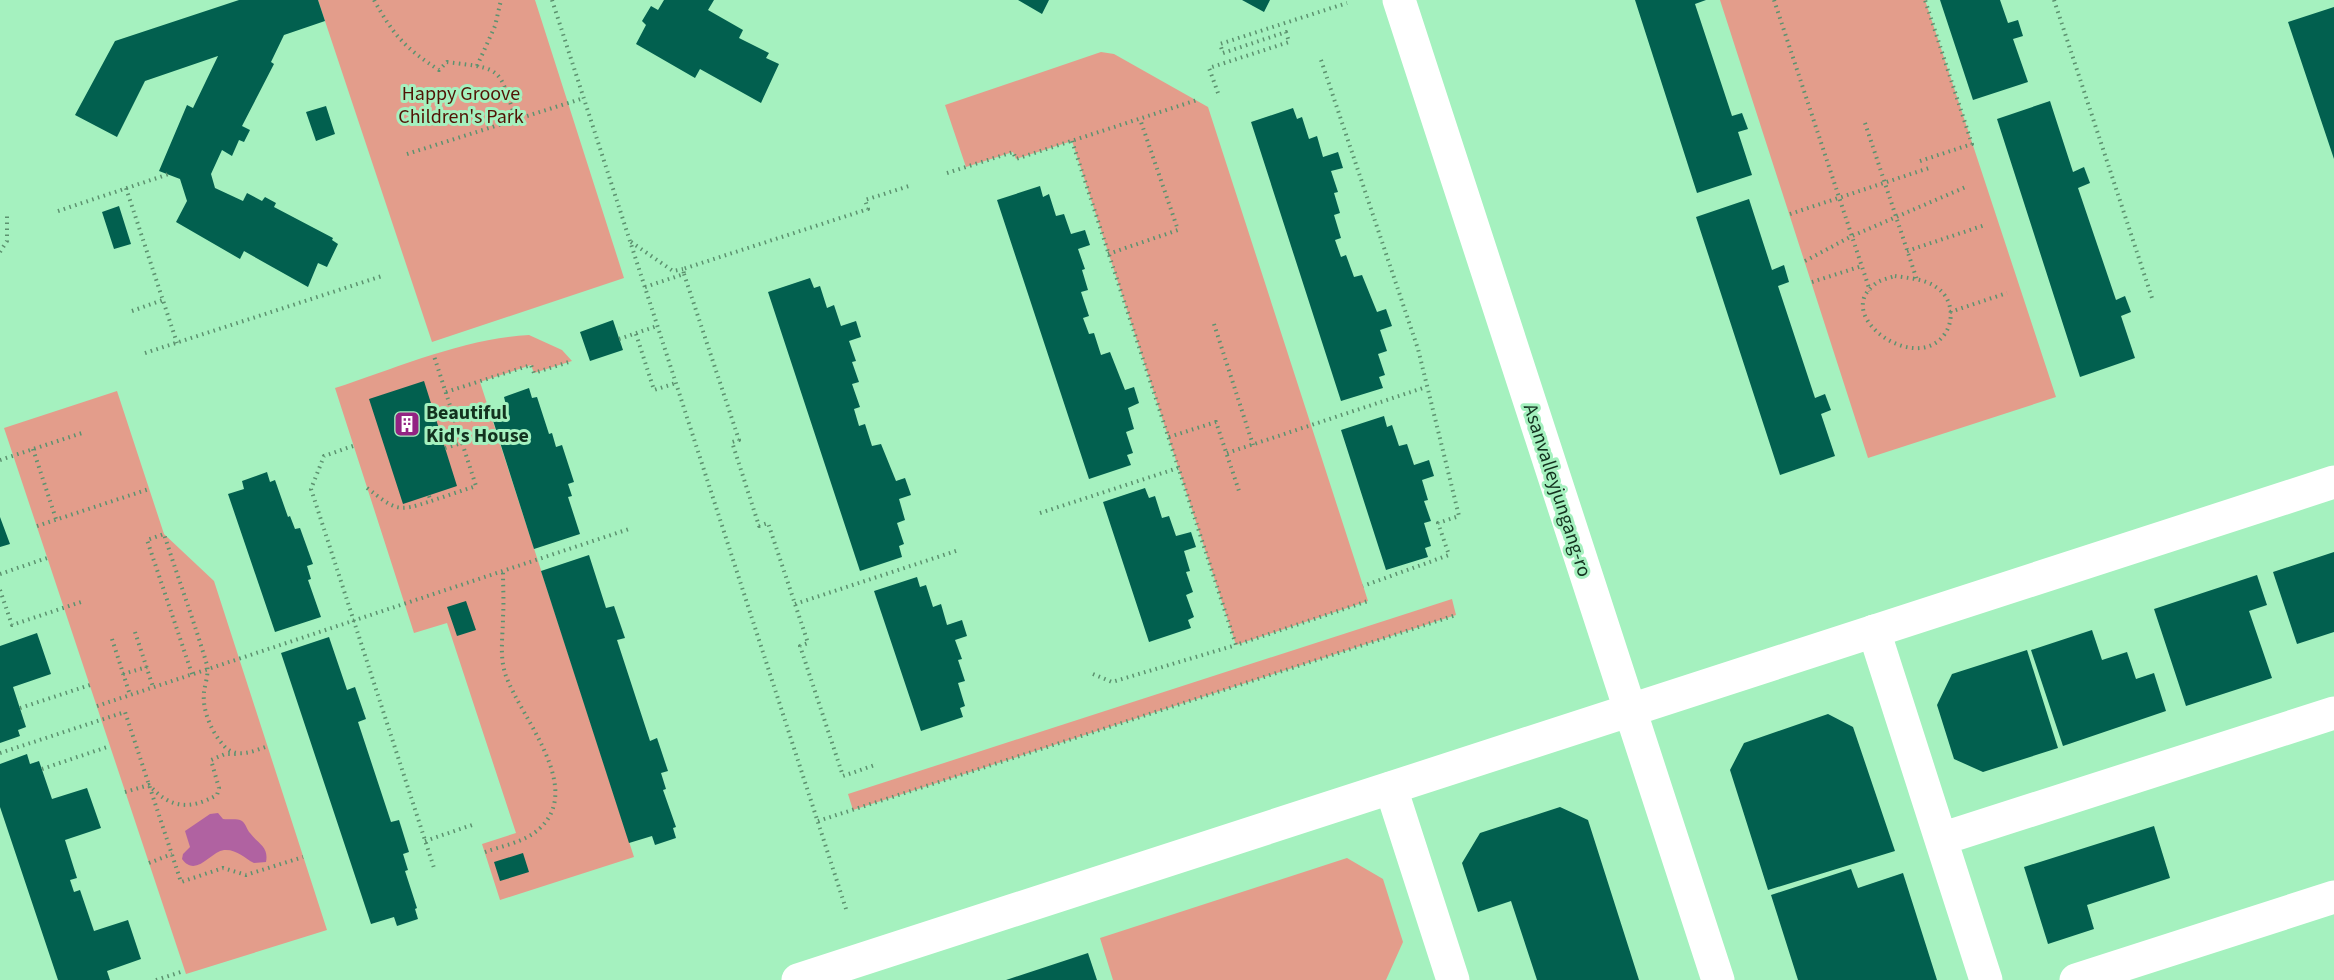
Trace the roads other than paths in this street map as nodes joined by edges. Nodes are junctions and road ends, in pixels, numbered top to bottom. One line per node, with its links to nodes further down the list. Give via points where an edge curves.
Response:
1 (1399, 0): 4 (street, Asanvalleyjungang-ro)
2 (2334, 482): 3 (street)
3 (1874, 631): 4 (street); 7 (street)
4 (1629, 710): 6 (street); 11 (street, Asanvalleyjungang-ro)
5 (2334, 713): 7 (street)
6 (1391, 788): 9 (street); 10 (street)
7 (1941, 839): 12 (street)
8 (2334, 897): 13 (street)
9 (798, 980)
10 (1453, 980)
11 (1719, 980)
12 (1986, 980)
13 (2076, 980)

